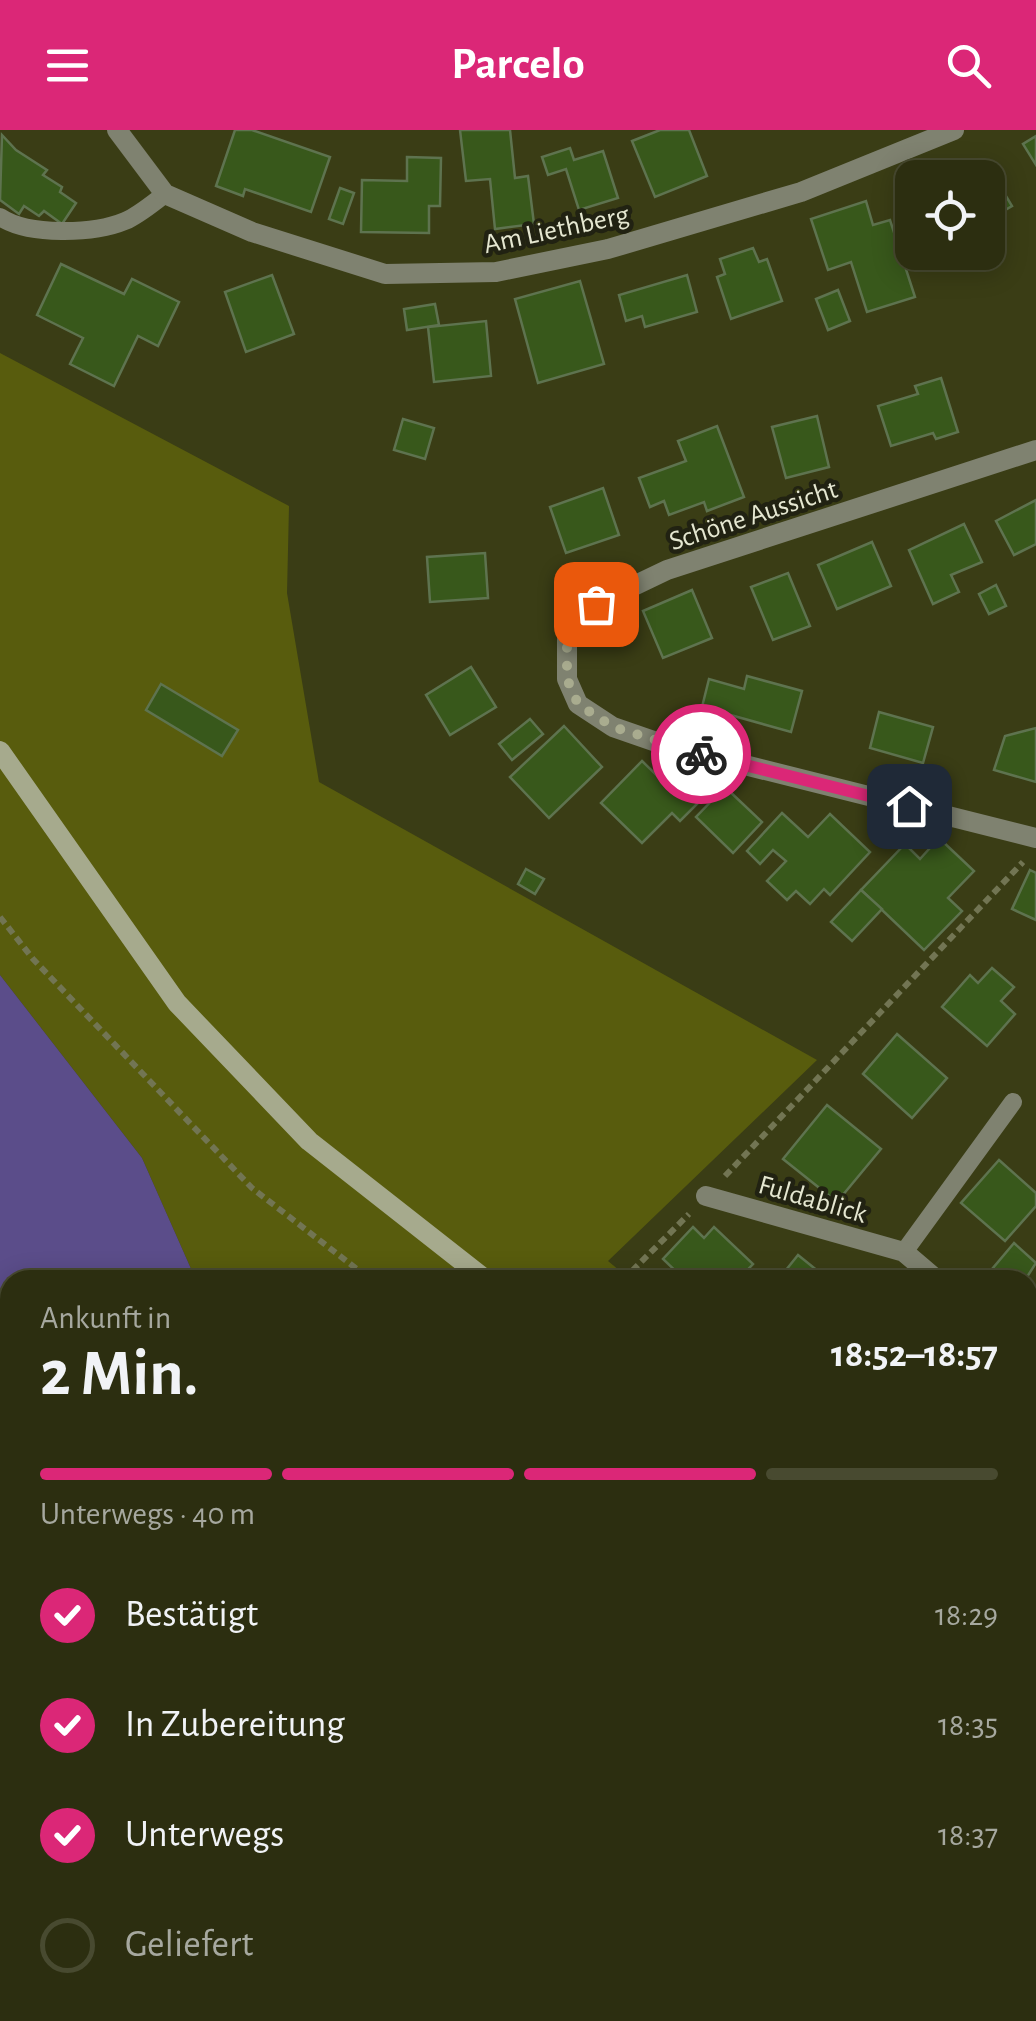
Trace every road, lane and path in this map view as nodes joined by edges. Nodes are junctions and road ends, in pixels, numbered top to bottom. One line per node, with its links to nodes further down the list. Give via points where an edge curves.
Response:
1 (117, 130): 3 (street, Am Liethberg)
2 (954, 130): 3 (street, Am Liethberg, via 785,197 608,249 496,272 385,274 252,232)
3 (166, 194): 4 (lane, via 124,221 74,230 14,226)
4 (0, 217)
5 (1036, 450): 7 (street, Schöne Aussicht, via 667,570 596,604 567,640 567,679 578,704 613,727)
6 (0, 750): 15 (street, via 176,1004 310,1141)
7 (1036, 838)
8 (1036, 848): 10 (path)
9 (0, 917): 14 (path, via 252,1188)
10 (828, 1066)
11 (1013, 1102): 13 (lane)
12 (706, 1196): 13 (street, Fuldablick)
13 (904, 1252): 16 (street, Fuldablick)
14 (357, 1270)
15 (473, 1270)
16 (926, 1270)

